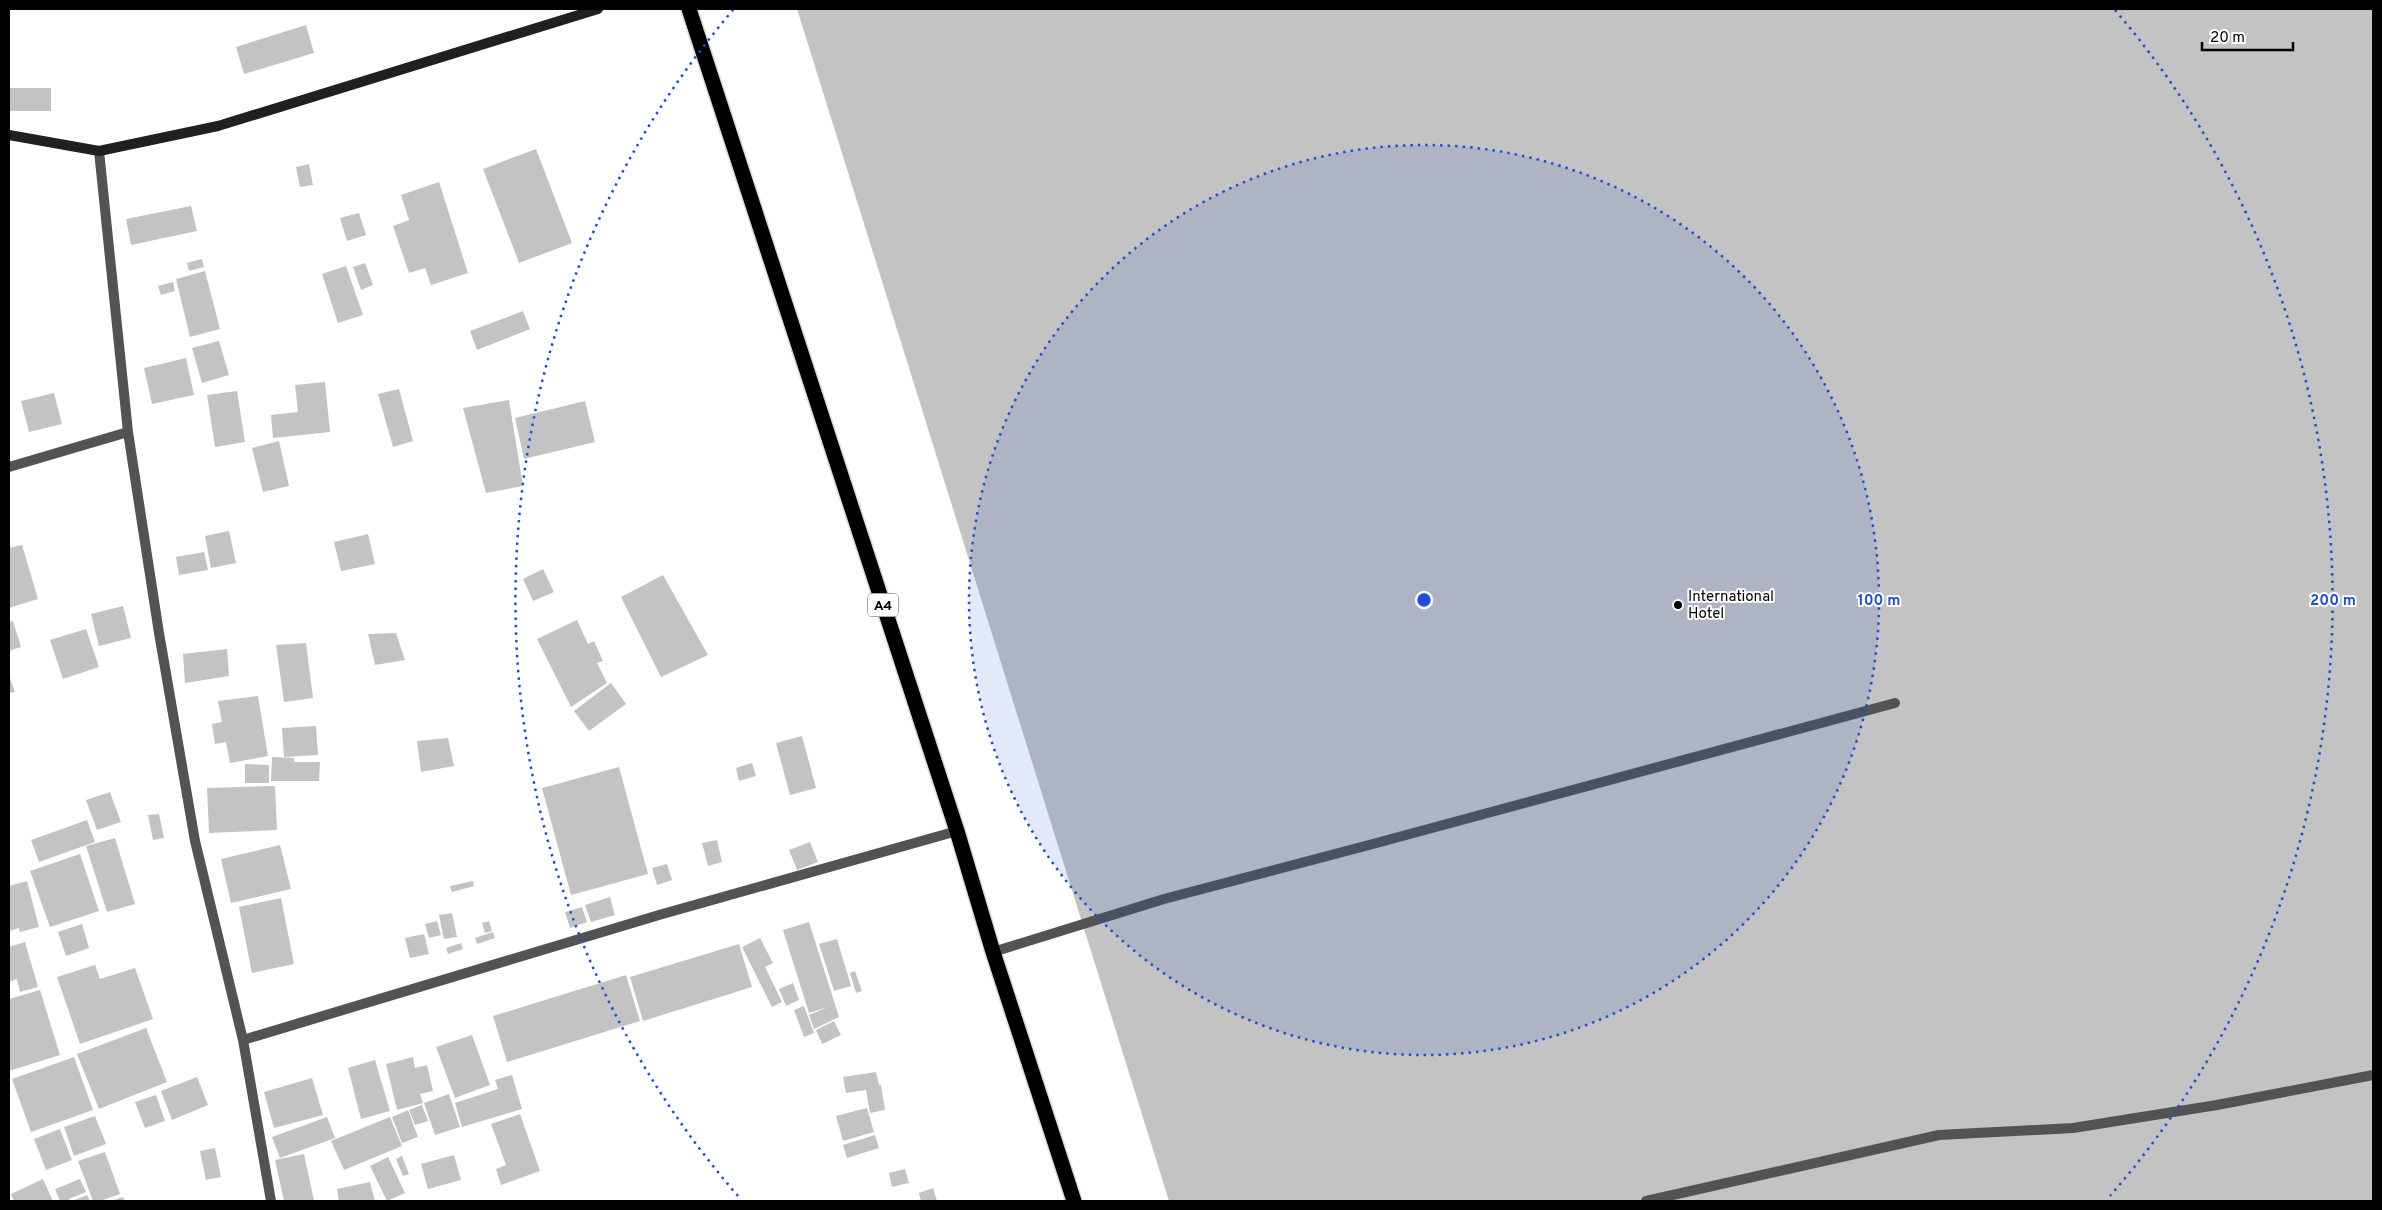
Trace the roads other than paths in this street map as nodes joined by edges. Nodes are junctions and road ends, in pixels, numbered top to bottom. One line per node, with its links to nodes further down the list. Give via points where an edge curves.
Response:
1 (598, 9): 4 (street, via 218,126)
2 (689, 9): 8 (highway, A4)
3 (9, 135): 4 (street)
4 (99, 151): 5 (street)
5 (128, 432): 6 (street); 10 (street, via 195,841)
6 (9, 467)
7 (1895, 703): 9 (street, via 1164,899)
8 (957, 831): 9 (highway, A4); 10 (street, via 659,915)
9 (993, 952): 13 (highway, A4)
10 (243, 1040): 12 (street)
11 (2373, 1075): 14 (street, via 2072,1128 1939,1135)
12 (270, 1201)
13 (1074, 1201)
14 (1646, 1201)

